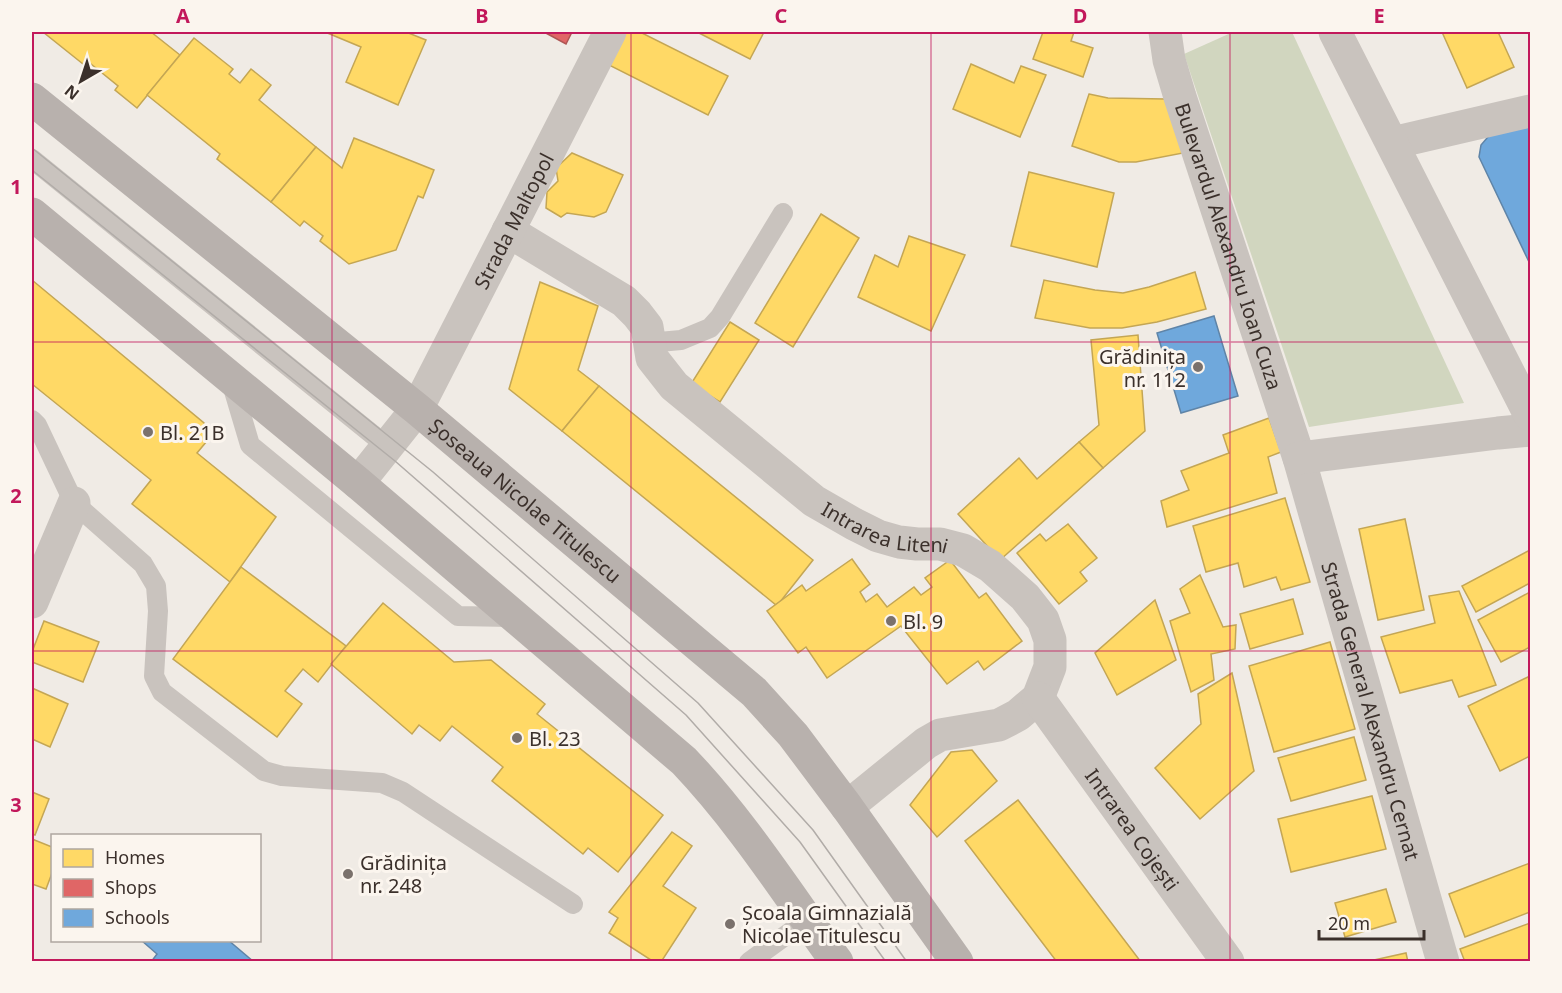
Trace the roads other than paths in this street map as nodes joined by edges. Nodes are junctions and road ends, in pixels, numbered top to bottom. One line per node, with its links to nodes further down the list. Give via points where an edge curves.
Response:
1 (610, 32): 10 (street, Strada Maltopol)
2 (1165, 32): 18 (street, Bulevardul Alexandru Ioan Cuza, via 1180,97)
3 (1335, 32): 6 (street)
4 (32, 99): 13 (main road, Șoseaua Nicolae Titulescu)
5 (1530, 111): 6 (street)
6 (1392, 142): 14 (street)
7 (32, 159): 17 (lane)
8 (783, 213): 11 (lane, via 710,328 681,340)
9 (32, 214): 12 (main road)
10 (508, 231): 11 (street, Intrarea Liteni, via 624,301 646,327); 13 (street, Strada Maltopol)
11 (648, 343): 23 (street, Intrarea Liteni, via 652,358 674,386 814,501 878,536 963,550 990,566 1025,597 1043,620 1050,640 1050,667)
12 (231, 379): 19 (main road); 22 (lane, via 250,445 458,616)
13 (417, 409): 17 (street, Strada Maltopol); 24 (main road, Șoseaua Nicolae Titulescu, via 754,692 793,735)
14 (1530, 415)
15 (32, 420): 20 (lane, via 38,425)
16 (1530, 430): 18 (street)
17 (388, 447): 19 (street, Strada Maltopol)
18 (1299, 458): 31 (street, Strada General Alexandru Cernat)
19 (358, 483): 22 (main road)
20 (74, 502): 21 (street); 25 (lane, via 143,564 156,586 154,676 162,692 264,771 282,776 382,783 403,792)
21 (32, 602)
22 (514, 617): 26 (main road, via 684,761 732,816)
23 (1038, 698): 24 (street, via 999,725 940,735); 30 (street, Intrarea Cojești)
24 (847, 807): 29 (main road, Șoseaua Nicolae Titulescu)
25 (573, 904)
26 (807, 920): 27 (lane); 28 (main road)
27 (749, 962)
28 (837, 962)
29 (957, 962)
30 (1228, 962)
31 (1443, 962)

